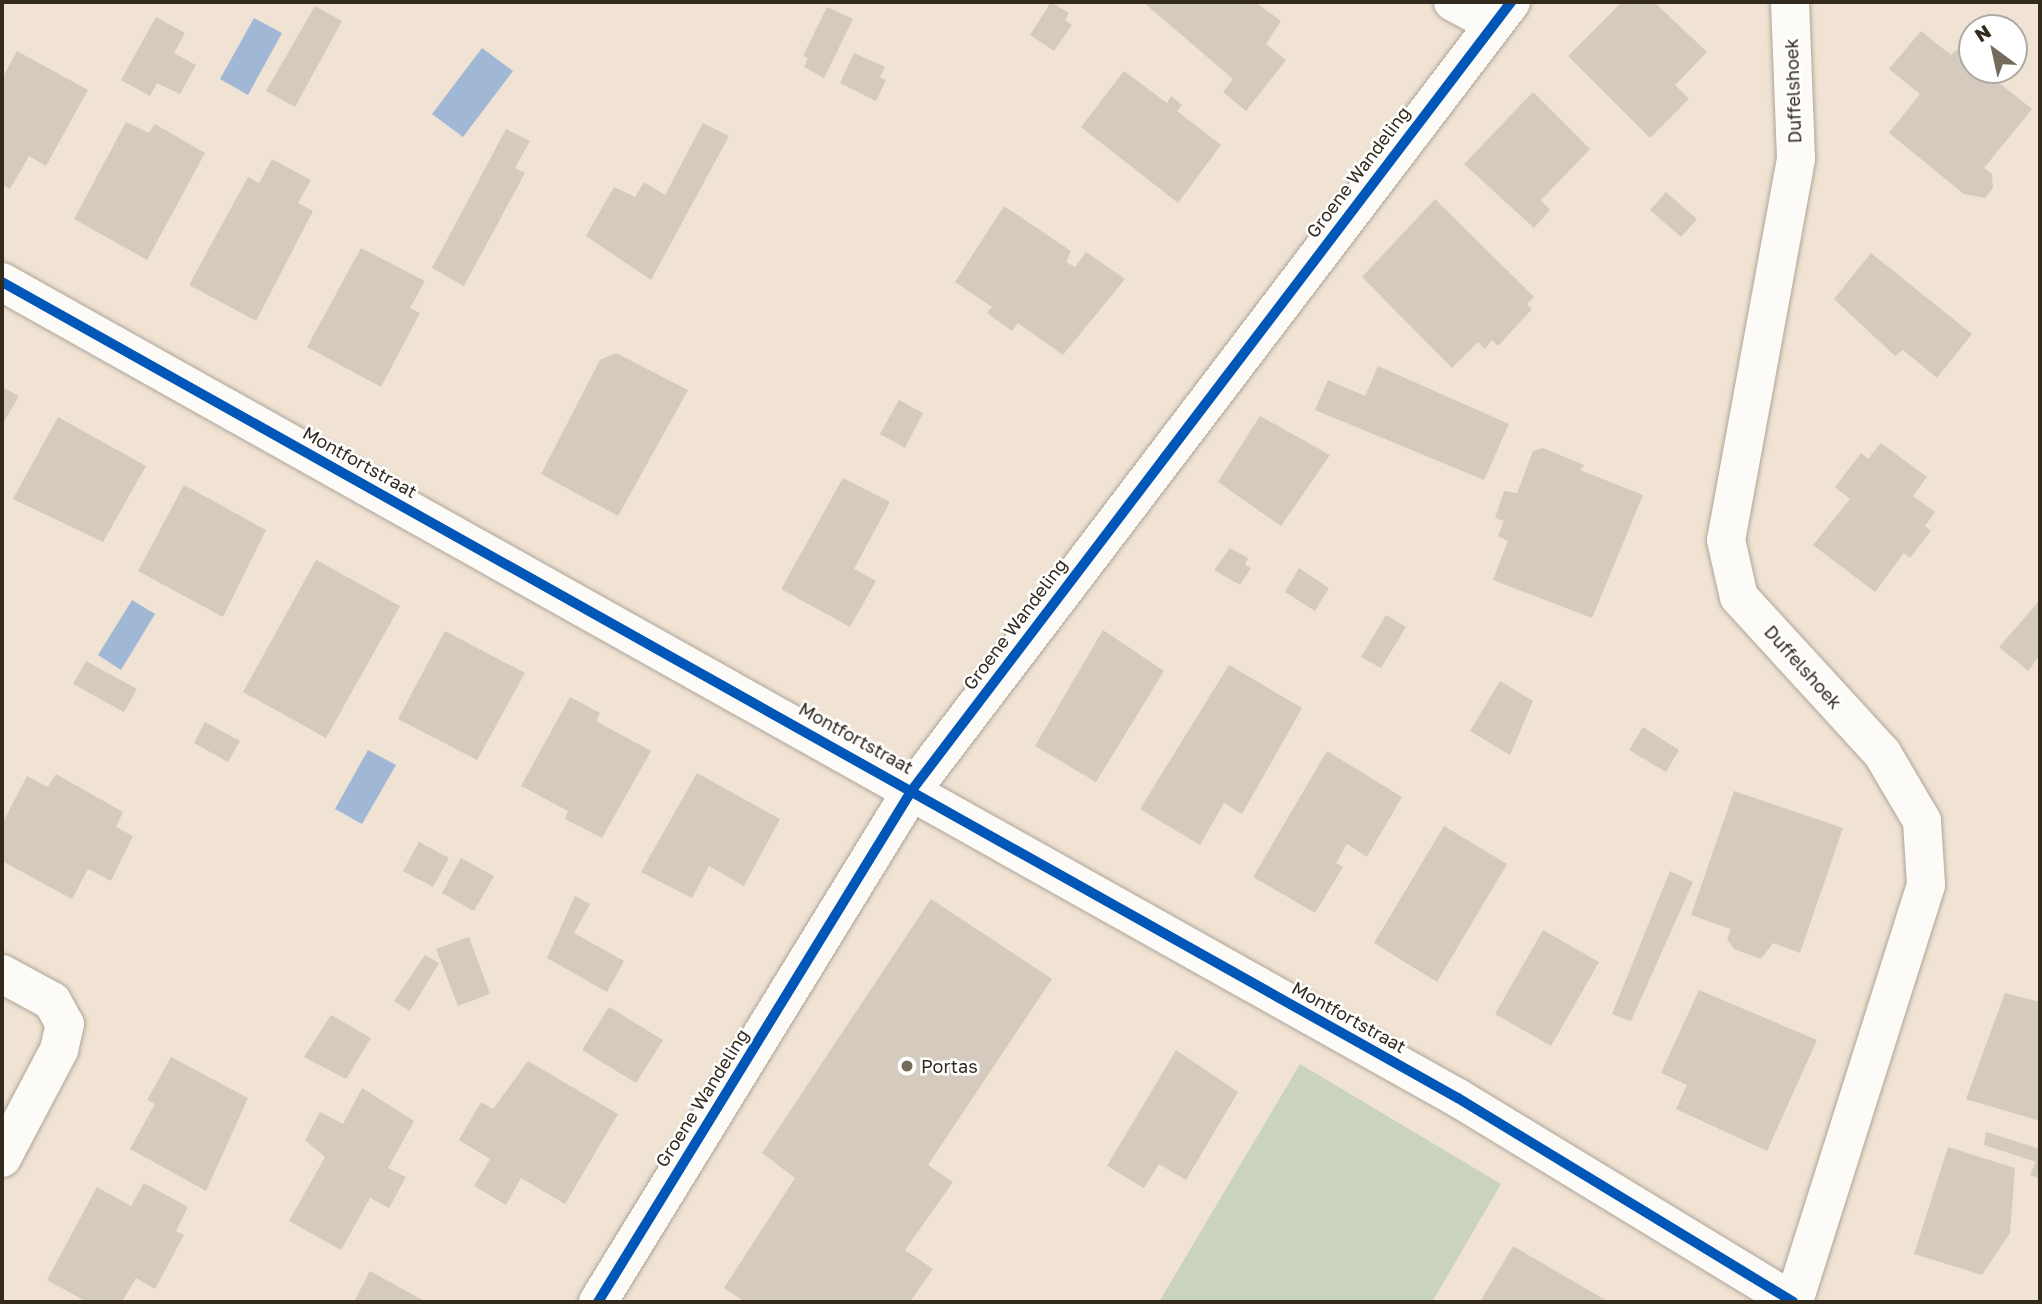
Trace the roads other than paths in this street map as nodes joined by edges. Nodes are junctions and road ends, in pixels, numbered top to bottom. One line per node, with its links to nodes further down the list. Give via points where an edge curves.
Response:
1 (1453, 2): 3 (street)
2 (1790, 2): 9 (street, Duffelshoek, via 1796,159 1726,540 1739,597 1882,753 1922,821 1926,885)
3 (1502, 12): 5 (street, Groene Wandeling)
4 (2, 282): 5 (street, Montfortstraat)
5 (912, 790): 8 (street, Groene Wandeling); 9 (street, Montfortstraat, via 1458,1098)
6 (2, 974): 7 (street, via 52,1001 65,1024 60,1050)
7 (2, 1158)
8 (598, 1302)
9 (1793, 1302)

